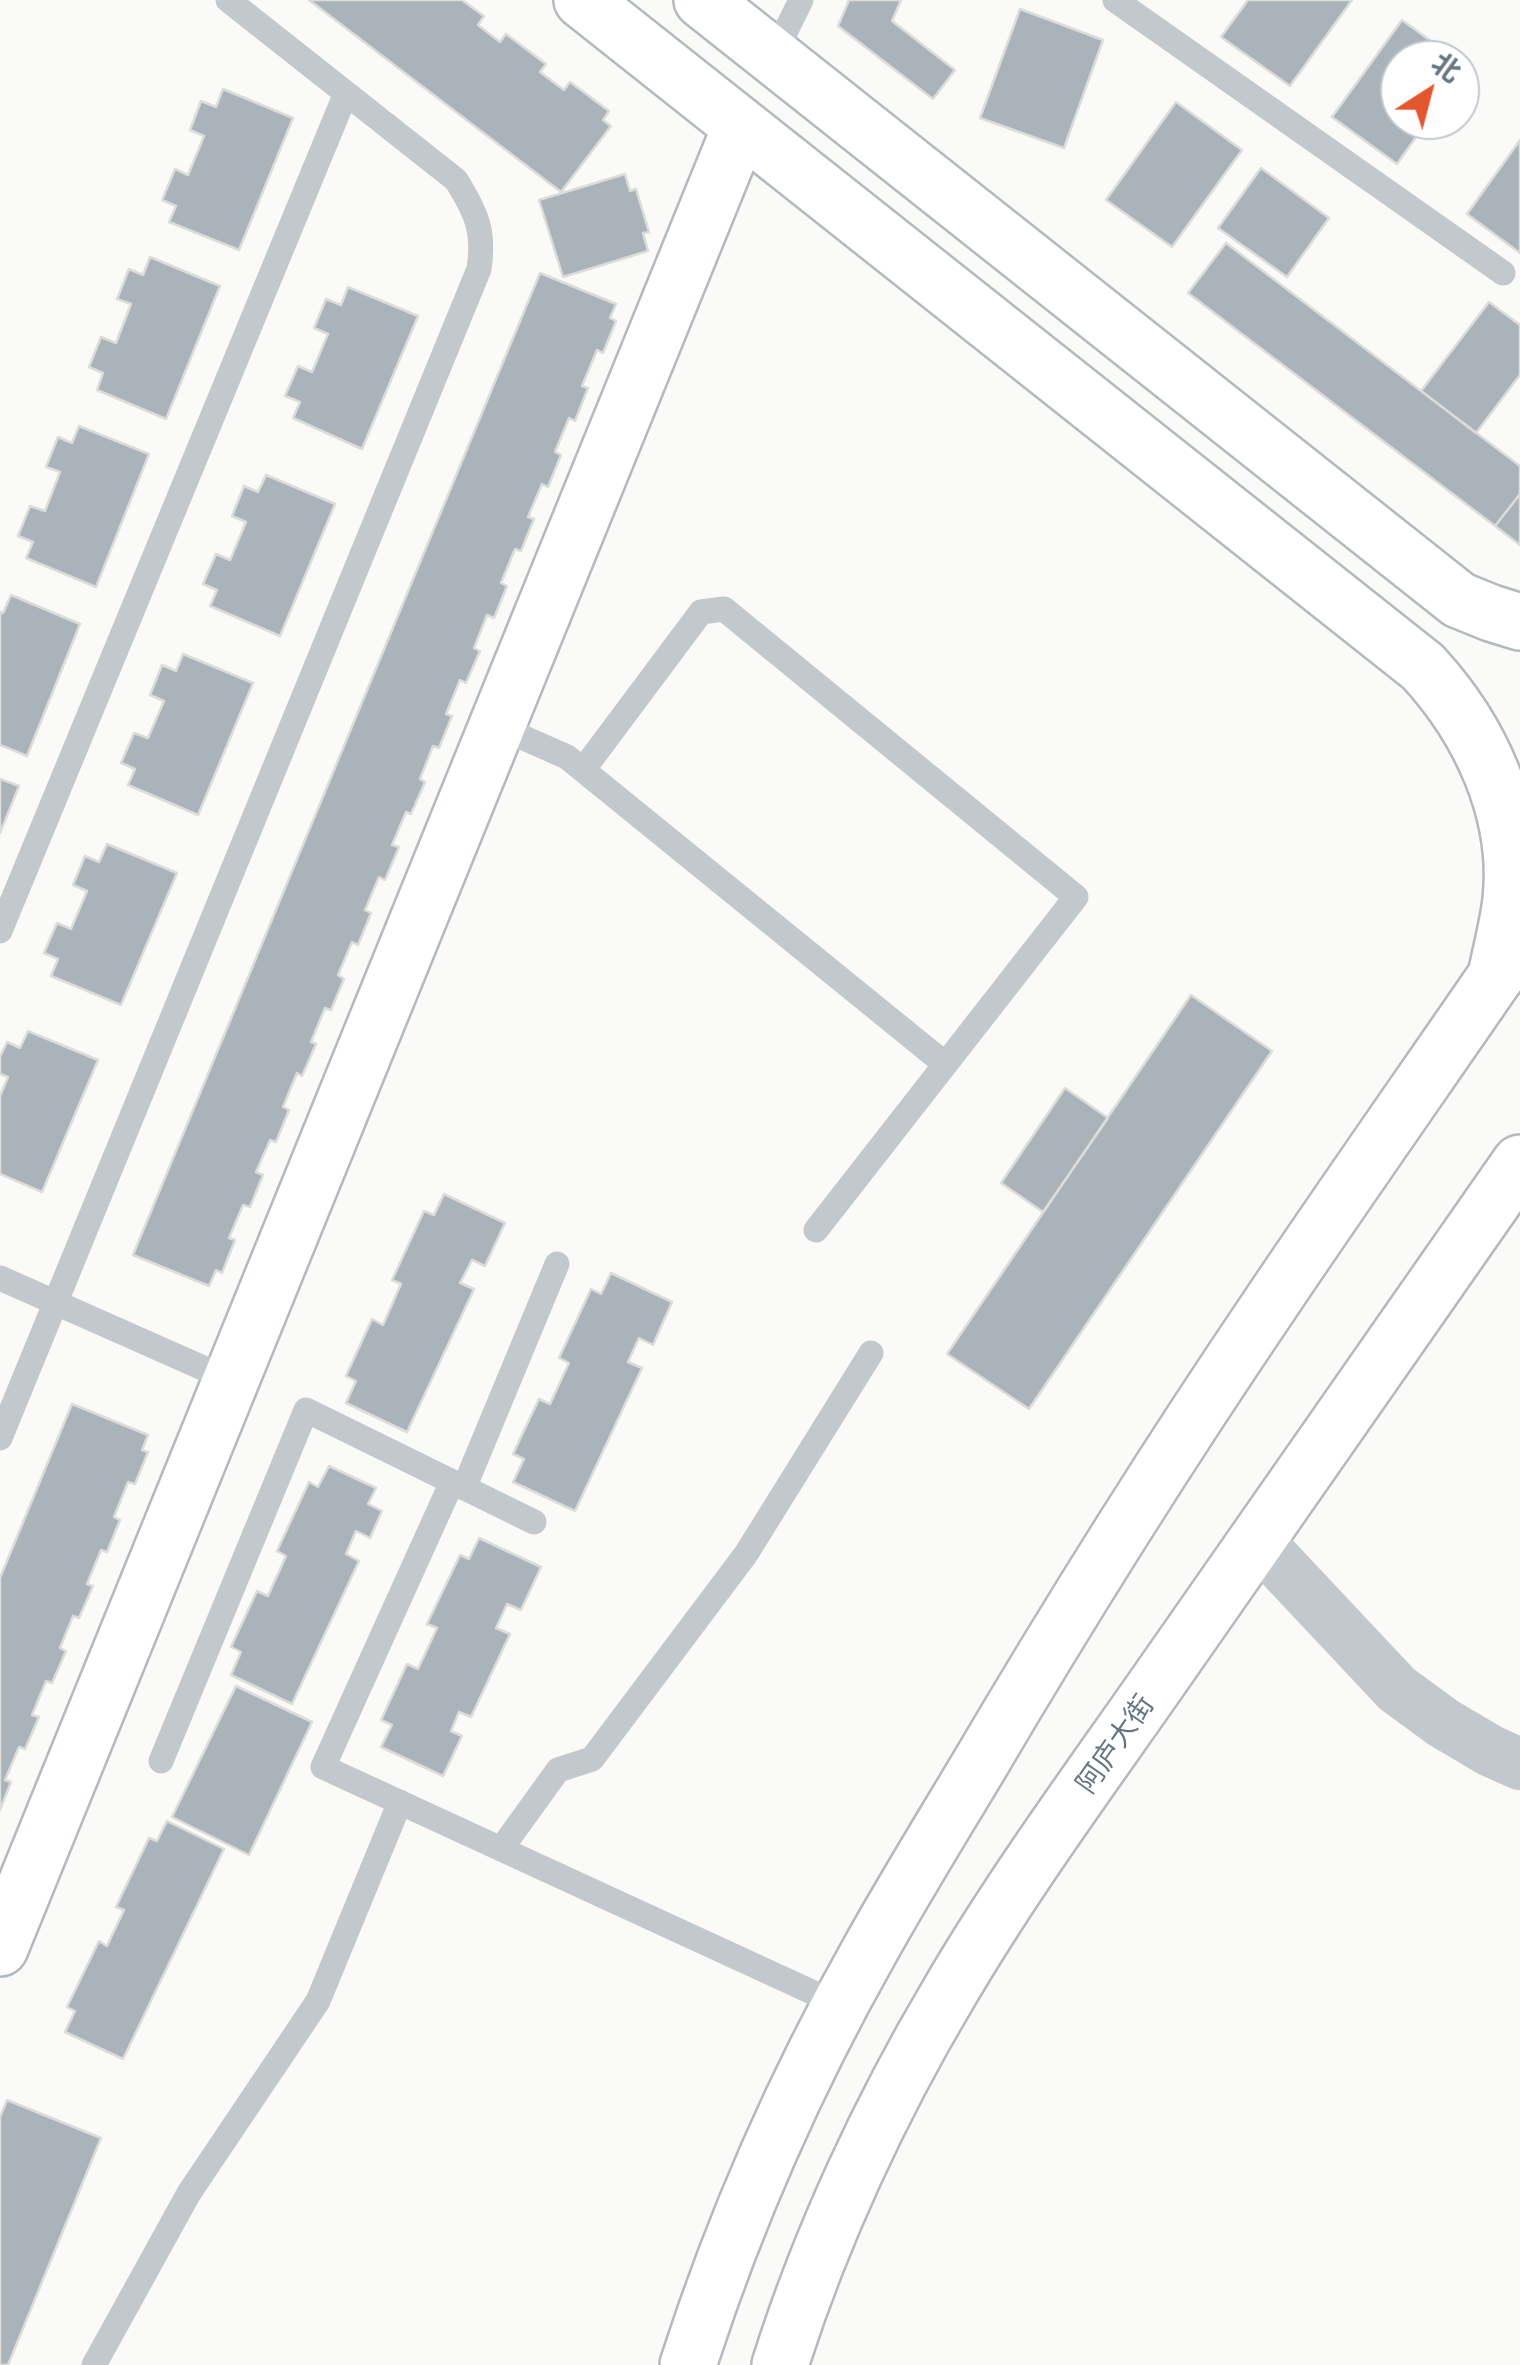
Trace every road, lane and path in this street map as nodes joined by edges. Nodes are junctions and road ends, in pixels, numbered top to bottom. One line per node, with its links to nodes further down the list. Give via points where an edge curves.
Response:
1 (228, 0): 7 (lane)
2 (582, 0): 8 (main road)
3 (702, 0): 6 (main road)
4 (801, 0): 6 (lane)
5 (1116, 0): 9 (lane)
6 (773, 56): 10 (main road, via 1459,600)
7 (346, 93): 13 (lane); 20 (lane, via 456,180 476,212 480,270)
8 (741, 126): 11 (main road); 14 (main road, via 1423,667 1447,693 1484,754 1507,824)
9 (1503, 273)
10 (1520, 622)
11 (496, 726): 12 (lane, via 567,756); 22 (main road)
12 (583, 770): 15 (lane); 15 (lane, via 701,612 724,609 1076,896)
13 (0, 931)
14 (1508, 961): 32 (main road, via 1160,1472)
15 (946, 1064): 17 (lane)
16 (1520, 1163): 26 (main road, 阿庐大街)
17 (816, 1230)
18 (557, 1264): 24 (lane)
19 (0, 1278): 20 (lane)
20 (56, 1303): 22 (lane); 23 (lane)
21 (871, 1353): 30 (lane, via 746,1554 592,1759 558,1770)
22 (230, 1380): 31 (main road)
23 (0, 1438)
24 (458, 1485): 25 (lane); 27 (lane, via 306,1410); 29 (lane, via 323,1766)
25 (534, 1522)
26 (1257, 1540): 28 (street, via 1396,1689); 35 (main road, 阿庐大街, via 950,1991 858,2168)
27 (161, 1761)
28 (1520, 1764)
29 (400, 1802): 30 (lane); 33 (lane, via 318,2001 189,2193)
30 (500, 1849): 32 (lane)
31 (0, 1948)
32 (840, 2005): 34 (main road, via 738,2225)
33 (94, 2365)
34 (688, 2365)
35 (780, 2365)

